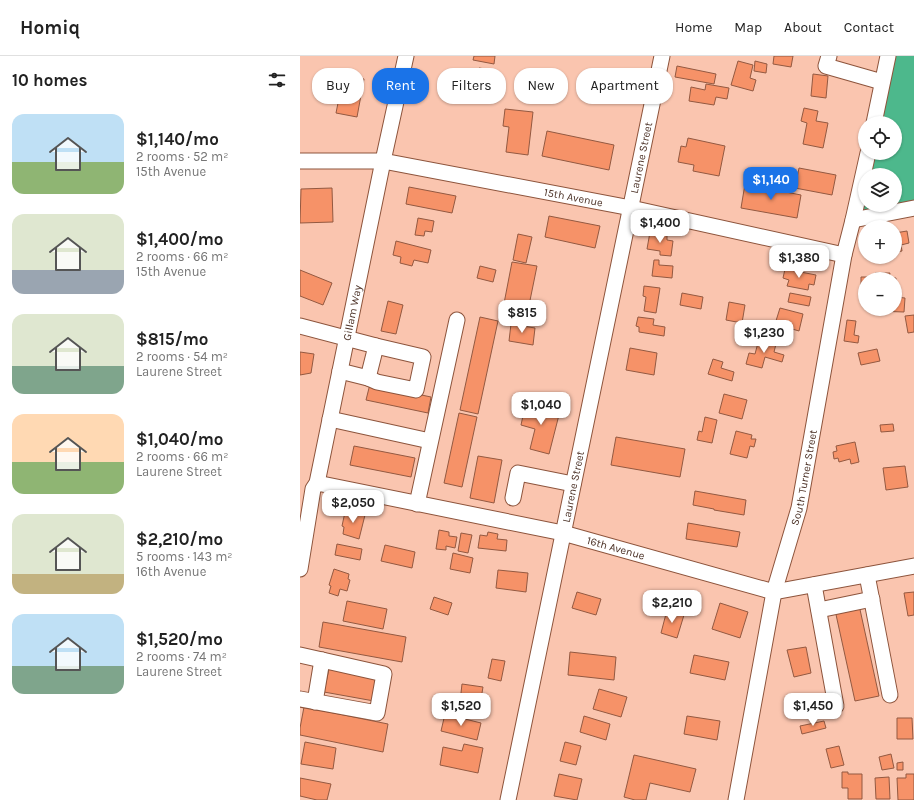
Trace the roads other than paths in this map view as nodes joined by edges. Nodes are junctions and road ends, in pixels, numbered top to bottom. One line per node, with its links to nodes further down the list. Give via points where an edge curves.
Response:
1 (406, 56): 9 (street, Gillam Way)
2 (662, 56): 10 (street, Laurene Street)
3 (829, 56): 5 (street, via 826,66)
4 (888, 56): 5 (street)
5 (882, 82): 6 (street)
6 (875, 116)
7 (866, 160): 12 (street, South Turner Street)
8 (300, 161): 9 (street, 15th Avenue)
9 (383, 161): 10 (street, 15th Avenue); 16 (street, Gillam Way)
10 (631, 208): 13 (street, 15th Avenue); 22 (street, Laurene Street)
11 (914, 208): 12 (street)
12 (853, 220): 13 (street, South Turner Street)
13 (844, 255): 31 (street, South Turner Street, via 800,508)
14 (457, 320): 21 (street)
15 (300, 326): 16 (street)
16 (346, 338): 17 (street); 18 (street, Gillam Way)
17 (376, 346): 19 (street); 19 (street, via 423,357 416,390)
18 (340, 371): 19 (street); 20 (street, Gillam Way)
19 (368, 378)
20 (330, 419): 21 (street); 23 (street, Gillam Way)
21 (430, 441): 25 (street)
22 (573, 484): 24 (street, via 518,473); 26 (street, Laurene Street)
23 (310, 487): 25 (street, 16th Avenue); 28 (street, Gillam Way)
24 (513, 498)
25 (418, 504): 26 (street, 16th Avenue)
26 (563, 533): 31 (street, 16th Avenue); 40 (street, Laurene Street)
27 (914, 566): 29 (street, 16th Avenue)
28 (300, 569)
29 (867, 575): 30 (street, 16th Avenue); 32 (street)
30 (814, 585): 31 (street, 16th Avenue); 33 (street)
31 (774, 592): 41 (street, South Turner Street)
32 (872, 599): 33 (street); 36 (street)
33 (819, 610): 39 (street)
34 (300, 655): 35 (street)
35 (322, 660): 38 (street); 38 (street, via 384,674 377,713)
36 (890, 695)
37 (300, 700): 38 (street)
38 (315, 702)
39 (836, 706)
40 (508, 800)
41 (736, 800)

